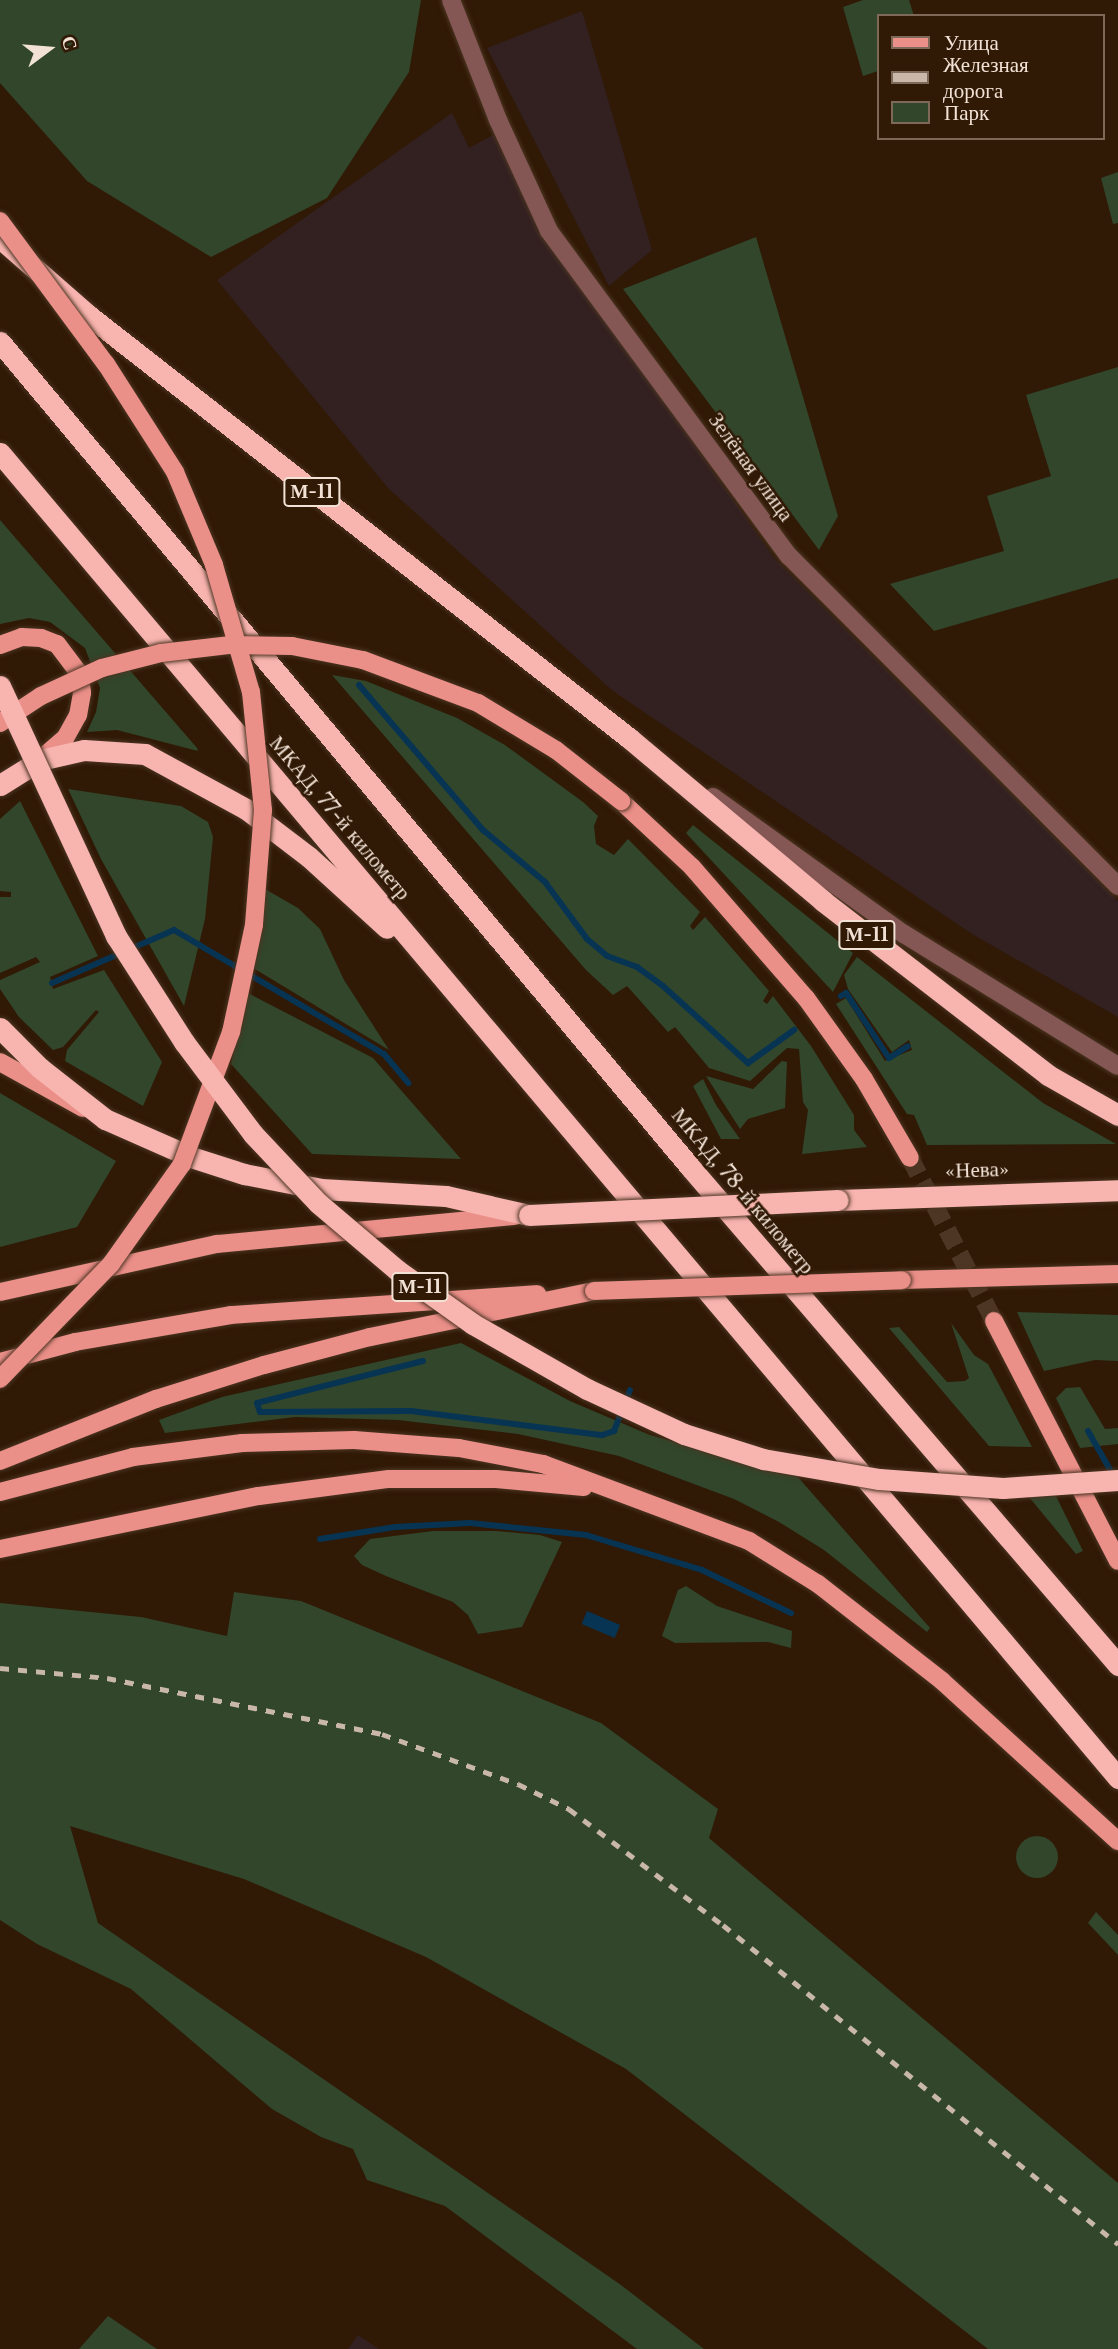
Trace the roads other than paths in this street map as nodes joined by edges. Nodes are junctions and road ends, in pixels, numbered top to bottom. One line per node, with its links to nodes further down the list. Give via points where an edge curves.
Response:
1 (451, 0): 12 (street, Зелёная улица, via 498,120 550,231 789,556)
2 (0, 221): 27 (main road, bridge, via 106,364 175,472 214,565 251,692 263,810 254,925 231,1032 182,1164 111,1264)
3 (0, 238): 9 (highway, М-11, via 88,315)
4 (0, 342): 34 (highway, МКАД, 78-й километр, via 690,1167)
5 (0, 453): 13 (highway, МКАД, 77-й километр)
6 (0, 645): 10 (main road, via 22,637 41,638 57,644 79,673 78,715 65,738)
7 (0, 686): 29 (highway, М-11, bridge, via 116,936 184,1042 253,1134 318,1203 473,1324 587,1389 684,1434 763,1459 879,1479 1003,1488)
8 (0, 723): 19 (main road, bridge, via 41,696 102,668 216,646 292,646 374,664 478,704 556,750 621,801 692,867 806,998 864,1079)
9 (629, 738): 16 (street, М-11, via 904,934); 17 (highway, М-11, via 823,901 1038,1067)
10 (40, 760): 11 (highway); 13 (highway, via 84,750 145,754 199,780 309,857)
11 (0, 785)
12 (1118, 886)
13 (450, 986): 35 (highway, МКАД, 77-й километр)
14 (0, 1028): 18 (highway, «Нева», via 40,1068)
15 (0, 1062): 18 (main road)
16 (1118, 1066)
17 (1118, 1115)
18 (105, 1119): 21 (highway, «Нева», via 191,1157 244,1174 321,1189 446,1196)
19 (910, 1158)
20 (1118, 1190): 21 (highway, «Нева», bridge)
21 (529, 1215): 24 (main road, via 217,1244)
22 (1118, 1274): 23 (main road, bridge)
23 (594, 1291): 26 (main road, via 231,1315 75,1342); 28 (main road, via 370,1337 264,1365 156,1399)
24 (0, 1292)
25 (994, 1321): 33 (main road)
26 (0, 1362)
27 (0, 1379)
28 (0, 1461)
29 (1118, 1480)
30 (605, 1489): 31 (main road, via 543,1464 459,1448 355,1440 242,1443 133,1457); 32 (main road, via 496,1479 389,1479 259,1496); 36 (main road, via 749,1541 818,1584 942,1681)
31 (0, 1492)
32 (0, 1549)
33 (1118, 1560)
34 (1118, 1665)
35 (1118, 1778)
36 (1118, 1841)

